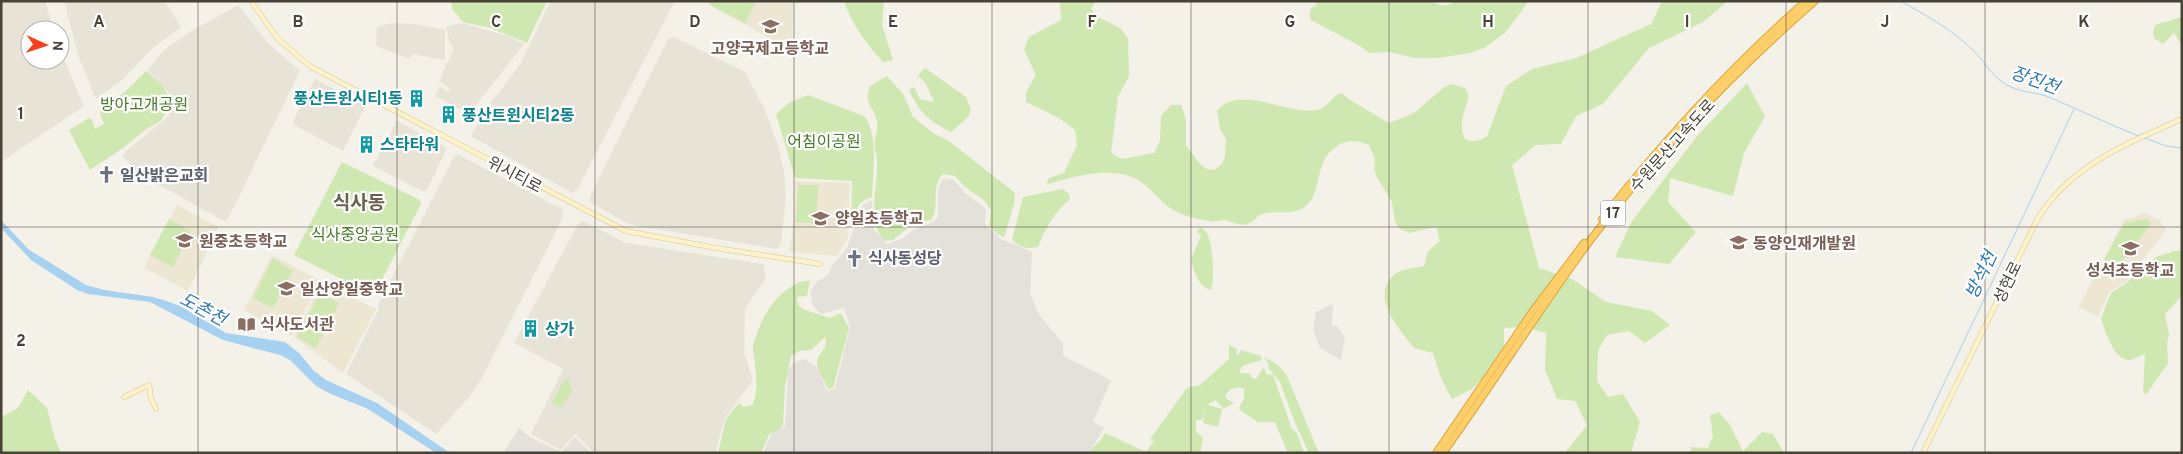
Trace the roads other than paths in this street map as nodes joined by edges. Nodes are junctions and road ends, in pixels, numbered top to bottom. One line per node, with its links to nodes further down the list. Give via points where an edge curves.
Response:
1 (251, 1): 5 (main road, 위시티로, via 277,38 311,67 626,231)
2 (1806, 1): 8 (highway, 수원문산고속도로 / 17, via 1734,69 1642,169 1532,312)
3 (1815, 1): 9 (highway, 수원문산고속도로 / 17, via 1737,74 1634,187 1554,290)
4 (2182, 119): 10 (main road, 성현로, via 2080,172 2065,183 2042,212)
5 (820, 264)
6 (124, 397): 7 (main road, via 149,385)
7 (156, 409)
8 (1436, 453)
9 (1443, 453)
10 (1923, 453)

